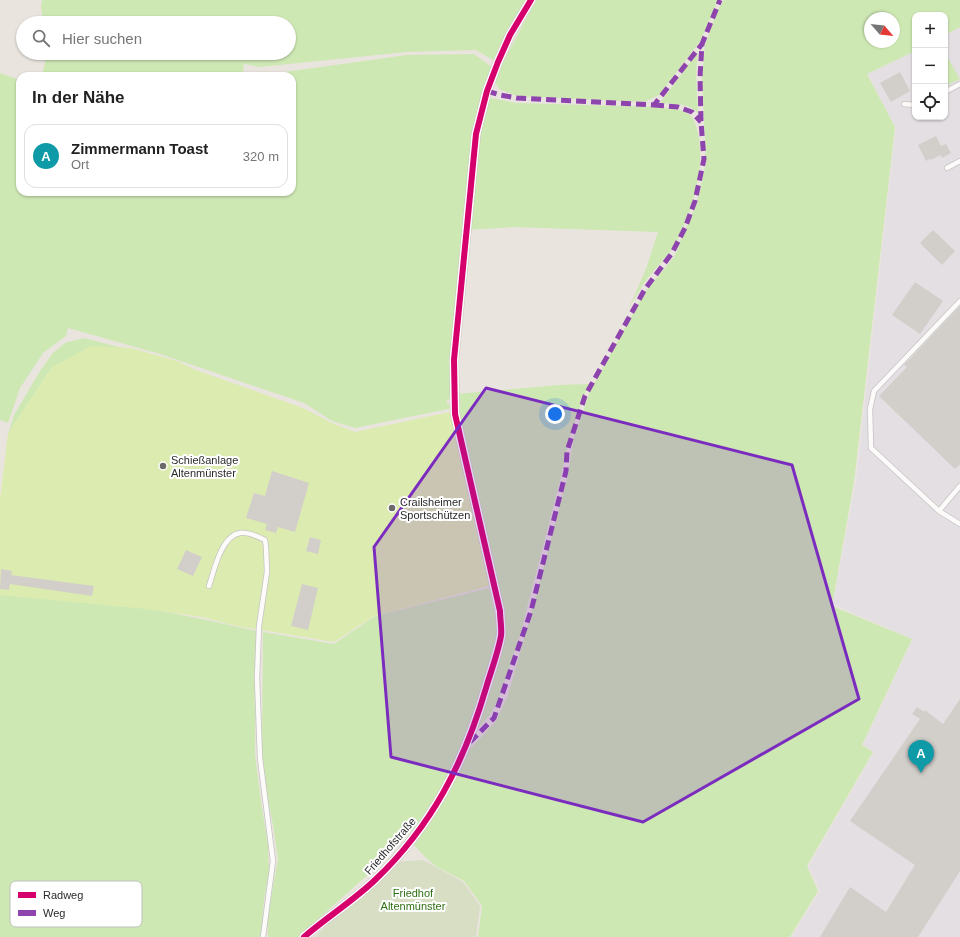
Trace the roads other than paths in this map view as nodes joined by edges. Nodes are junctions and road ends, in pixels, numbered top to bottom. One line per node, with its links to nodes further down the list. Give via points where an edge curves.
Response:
1 (531, 0): 14 (street, Friedhofstraße, via 498,62 487,91 476,134 454,360 455,414 500,611 501,635 482,703 466,747 433,811 408,845 374,880)
2 (960, 84): 3 (lane)
3 (948, 90)
4 (904, 104): 5 (lane)
5 (912, 105)
6 (960, 161): 7 (lane)
7 (947, 168)
8 (960, 301): 10 (lane, via 874,391 870,409 871,448)
9 (960, 486): 10 (lane)
10 (939, 511): 11 (lane)
11 (960, 524)
12 (209, 586): 13 (lane, via 219,555 231,537 241,533 265,540 266,572 259,626 257,678 260,758 273,861)
13 (263, 937)
14 (304, 937)

